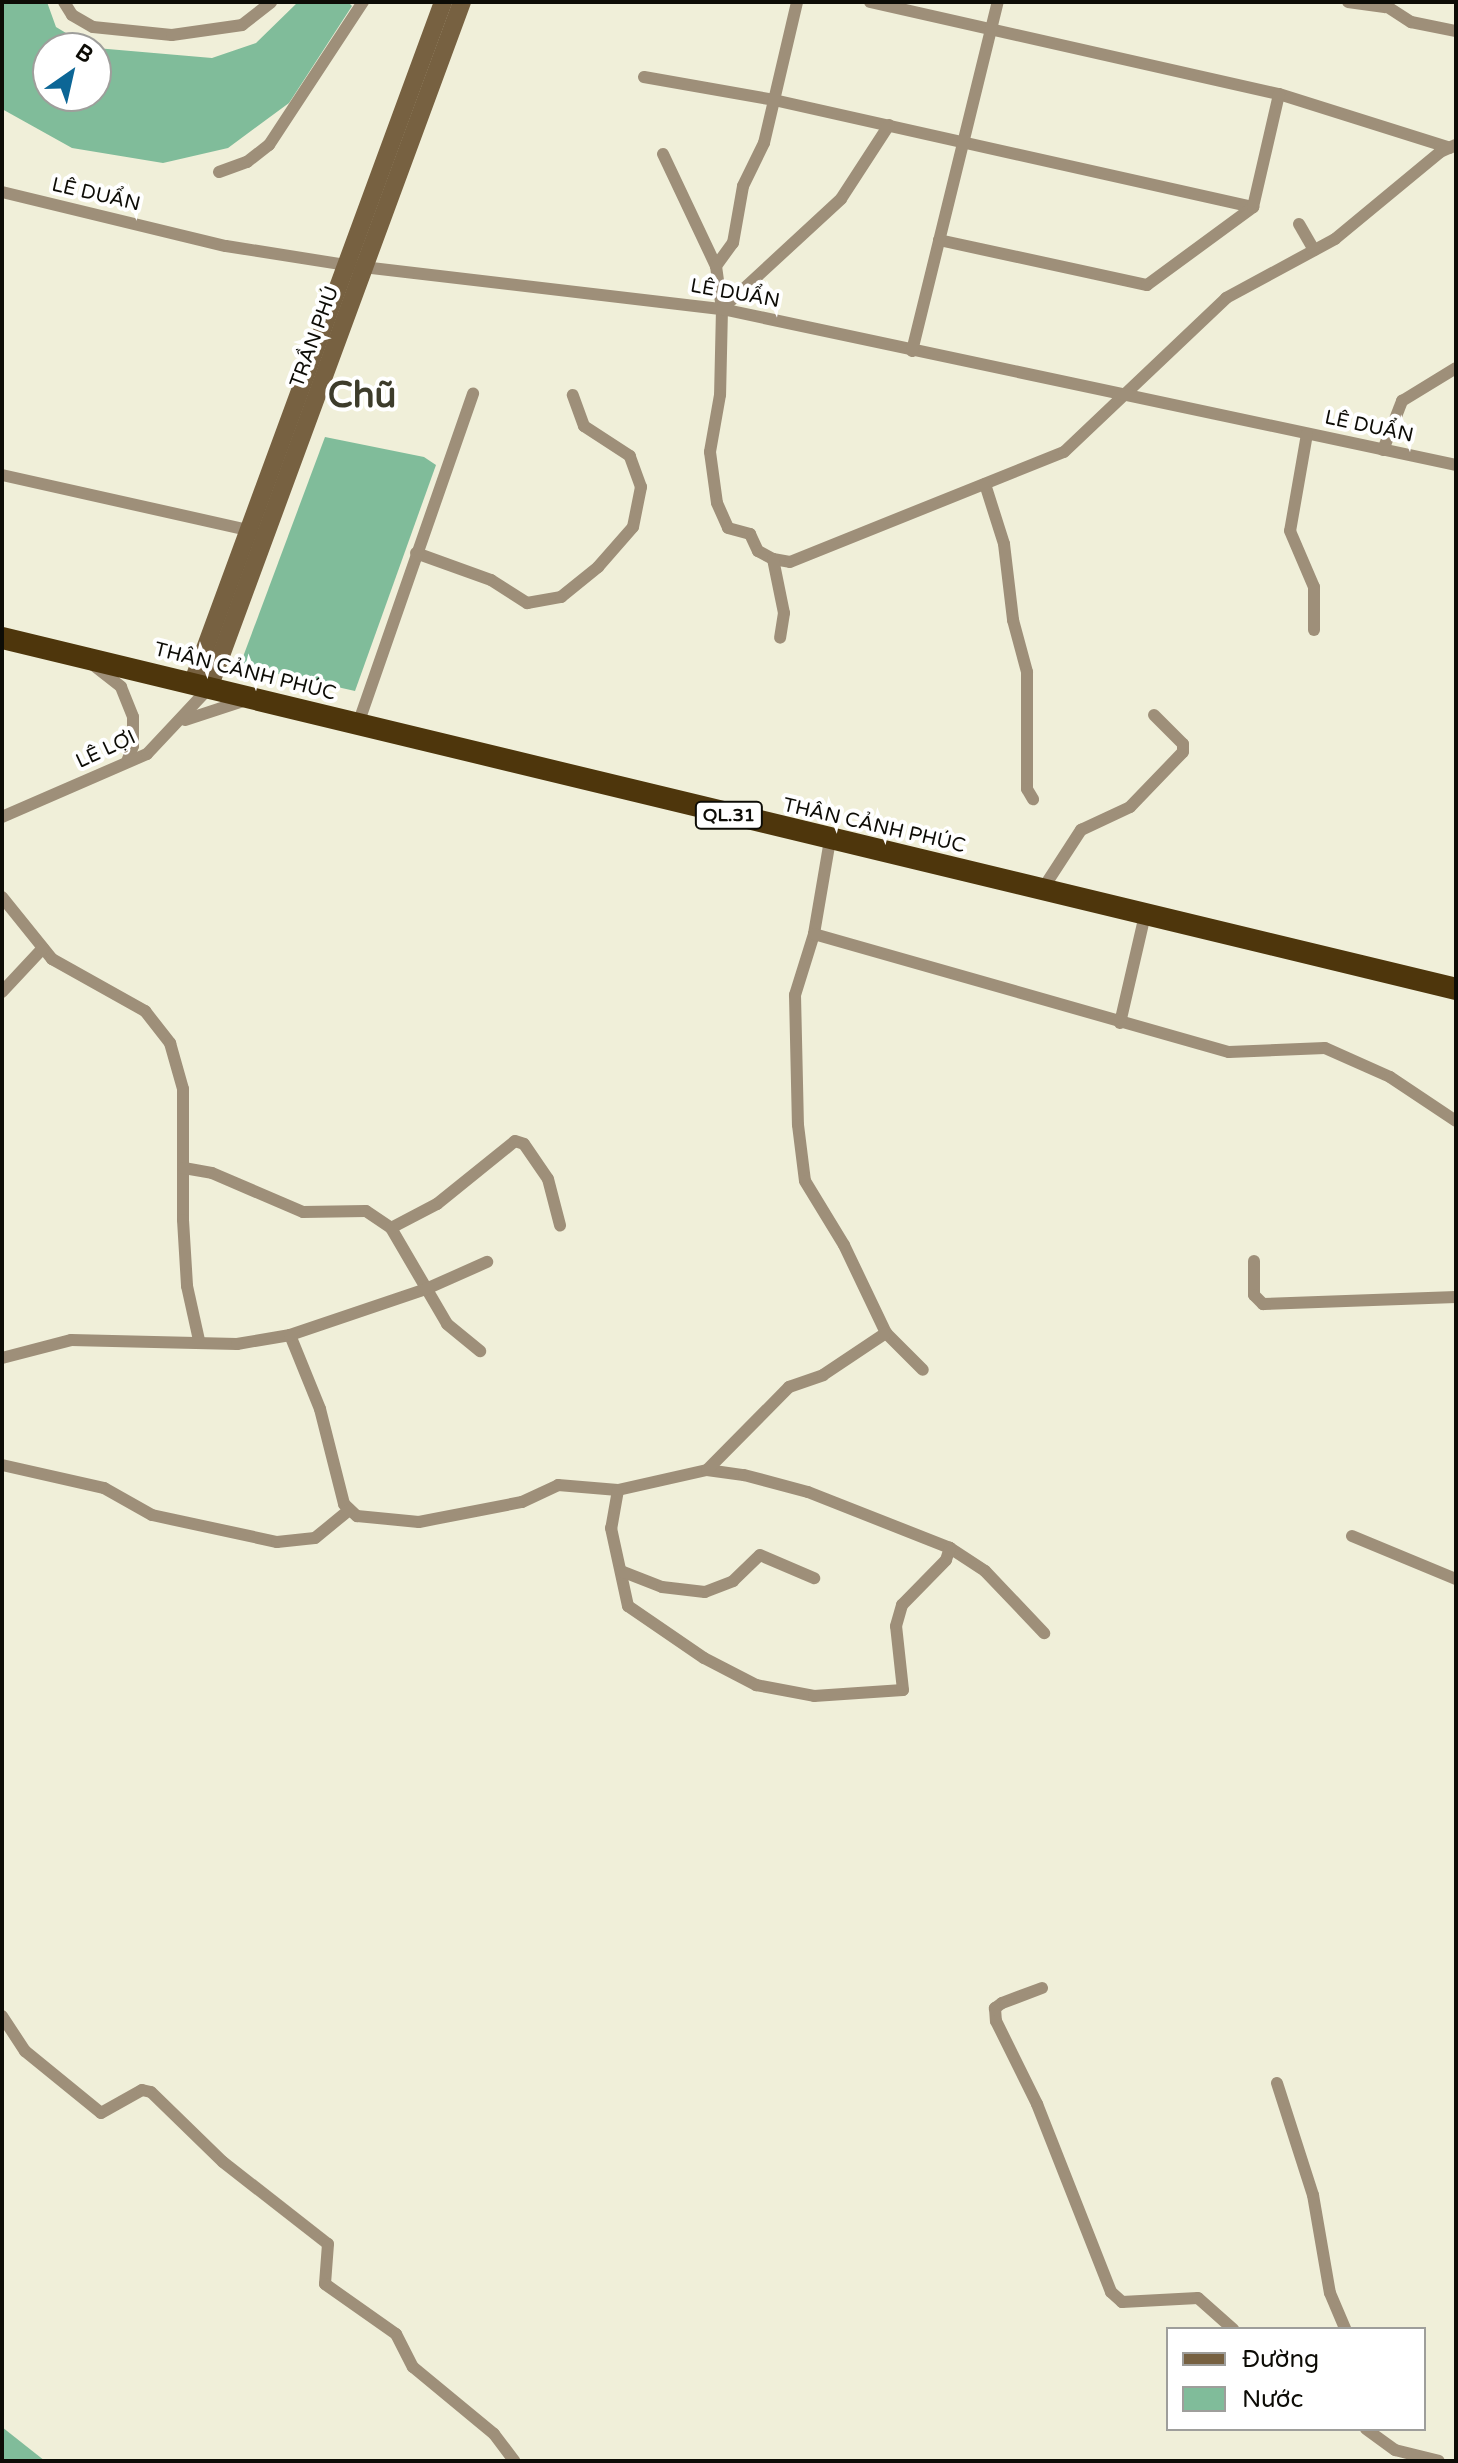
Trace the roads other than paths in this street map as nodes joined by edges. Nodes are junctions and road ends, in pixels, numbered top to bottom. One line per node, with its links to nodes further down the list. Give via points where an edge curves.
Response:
1 (64, 2): 2 (street, via 72,15 104,30 192,35 242,25)
2 (271, 2)
3 (363, 2): 20 (street, via 269,145 247,162)
4 (443, 2): 26 (main road, TRẦN PHÚ)
5 (462, 2): 26 (main road, TRẦN PHÚ)
6 (797, 2): 15 (street)
7 (870, 2): 11 (street)
8 (998, 2): 11 (street)
9 (1348, 2): 10 (street)
10 (1383, 4): 12 (street, via 1411,22)
11 (991, 29): 14 (street); 17 (street)
12 (1456, 31)
13 (644, 77): 15 (street)
14 (1279, 94): 18 (street); 22 (street)
15 (774, 100): 16 (street); 27 (street, via 764,143 743,186 733,243)
16 (889, 125): 17 (street); 28 (street, via 841,199)
17 (963, 141): 22 (street); 24 (street)
18 (1453, 146): 25 (street)
19 (663, 154): 27 (street)
20 (219, 172)
21 (2, 192): 26 (street, LÊ DUẨN, via 226,246)
22 (1253, 207): 24 (street, via 1147,285)
23 (1299, 224): 25 (street)
24 (939, 240): 29 (street)
25 (1314, 250): 33 (street, via 1226,298)
26 (355, 266): 28 (street, LÊ DUẨN); 39 (main road, TRẦN PHÚ)
27 (716, 266): 28 (street)
28 (722, 309): 29 (street, LÊ DUẨN); 41 (street, via 722,380 710,452 717,503 728,528 750,534 758,551)
29 (912, 351): 33 (street, LÊ DUẨN)
30 (1456, 368): 35 (street, via 1402,401)
31 (473, 393): 40 (street)
32 (573, 395): 40 (street, via 584,426 623,449 636,467 641,487 633,527 588,578 561,597 527,603 491,580)
33 (1120, 396): 34 (street, LÊ DUẨN); 38 (street, via 1064,452)
34 (1307, 434): 35 (street, LÊ DUẨN); 42 (street, via 1290,531 1314,587)
35 (1383, 450): 36 (street, LÊ DUẨN)
36 (1456, 465)
37 (2, 475): 39 (street)
38 (985, 484): 41 (street, via 790,562); 52 (street, via 1004,544 1011,611 1027,672 1027,789)
39 (258, 532): 46 (main road, TRẦN PHÚ)
40 (416, 553): 50 (street)
41 (773, 559): 44 (street, via 784,613)
42 (1314, 630)
43 (2, 638): 45 (highway, THÂN CẢNH PHÚC / QL.31)
44 (780, 638)
45 (83, 657): 46 (highway, THÂN CẢNH PHÚC / QL.31); 51 (street, via 121,687 133,717)
46 (200, 686): 47 (highway, THÂN CẢNH PHÚC / QL.31); 49 (street)
47 (253, 698): 49 (street); 50 (highway, THÂN CẢNH PHÚC / QL.31)
48 (1154, 715): 55 (street, via 1183,744 1183,752 1130,807 1081,830)
49 (182, 722): 51 (street, LÊ LỢI, via 159,747)
50 (358, 724): 54 (highway, THÂN CẢNH PHÚC / QL.31)
51 (127, 762): 53 (street, LÊ LỢI)
52 (1033, 799)
53 (2, 817)
54 (830, 840): 55 (highway, THÂN CẢNH PHÚC / QL.31); 58 (street)
55 (1042, 890): 57 (highway, THÂN CẢNH PHÚC / QL.31)
56 (2, 897): 59 (street)
57 (1145, 915): 60 (highway, THÂN CẢNH PHÚC / QL.31); 62 (street)
58 (814, 934): 62 (street); 71 (street, via 795,995 805,1181 844,1245)
59 (43, 948): 61 (street); 64 (street, via 57,962 145,1011 170,1043 183,1089)
60 (1456, 989)
61 (2, 992)
62 (1120, 1023): 63 (street, via 1229,1052 1297,1045 1325,1048 1390,1077)
63 (1456, 1121)
64 (184, 1168): 66 (street, via 212,1173 303,1212 366,1211); 73 (street, via 187,1286)
65 (560, 1225): 66 (street, via 548,1179 524,1144 515,1141 437,1204)
66 (391, 1228): 69 (street)
67 (1254, 1261): 70 (street, via 1254,1295 1263,1304)
68 (487, 1262): 69 (street)
69 (426, 1289): 72 (street); 74 (street, via 447,1324)
70 (1456, 1297)
71 (886, 1333): 76 (street); 78 (street, via 823,1375 789,1387)
72 (290, 1335): 73 (street, via 237,1344); 80 (street, via 320,1409)
73 (199, 1340): 75 (street, via 71,1340)
74 (480, 1351)
75 (2, 1358)
76 (923, 1370)
77 (2, 1465): 80 (street, via 104,1488 152,1515 277,1542 315,1538)
78 (707, 1470): 79 (street); 82 (street, via 808,1492)
79 (618, 1490): 80 (street, via 558,1485 522,1502 419,1522 384,1522); 83 (street, via 611,1528)
80 (348, 1511)
81 (1352, 1536): 85 (street)
82 (950, 1548): 83 (street, via 946,1560 902,1605 896,1626 903,1690 864,1695 814,1696 756,1685 736,1675 635,1613 628,1606); 86 (street, via 985,1571)
83 (621, 1571): 84 (street, via 662,1587 705,1592 721,1589 760,1555)
84 (814, 1578)
85 (1456, 1579)
86 (1044, 1633)
87 (1042, 1988): 90 (street, via 995,2008 996,2021 1037,2104 1111,2292 1122,2302 1198,2298)
88 (2, 2016): 93 (street, via 25,2051 101,2113 142,2090 151,2092 223,2162 328,2244 325,2284 396,2334 413,2367 494,2434)
89 (1277, 2083): 91 (street, via 1313,2195 1330,2293)
90 (1231, 2327)
91 (1344, 2327)
92 (1368, 2431): 94 (street, via 1381,2443)
93 (514, 2461)
94 (1439, 2461)

